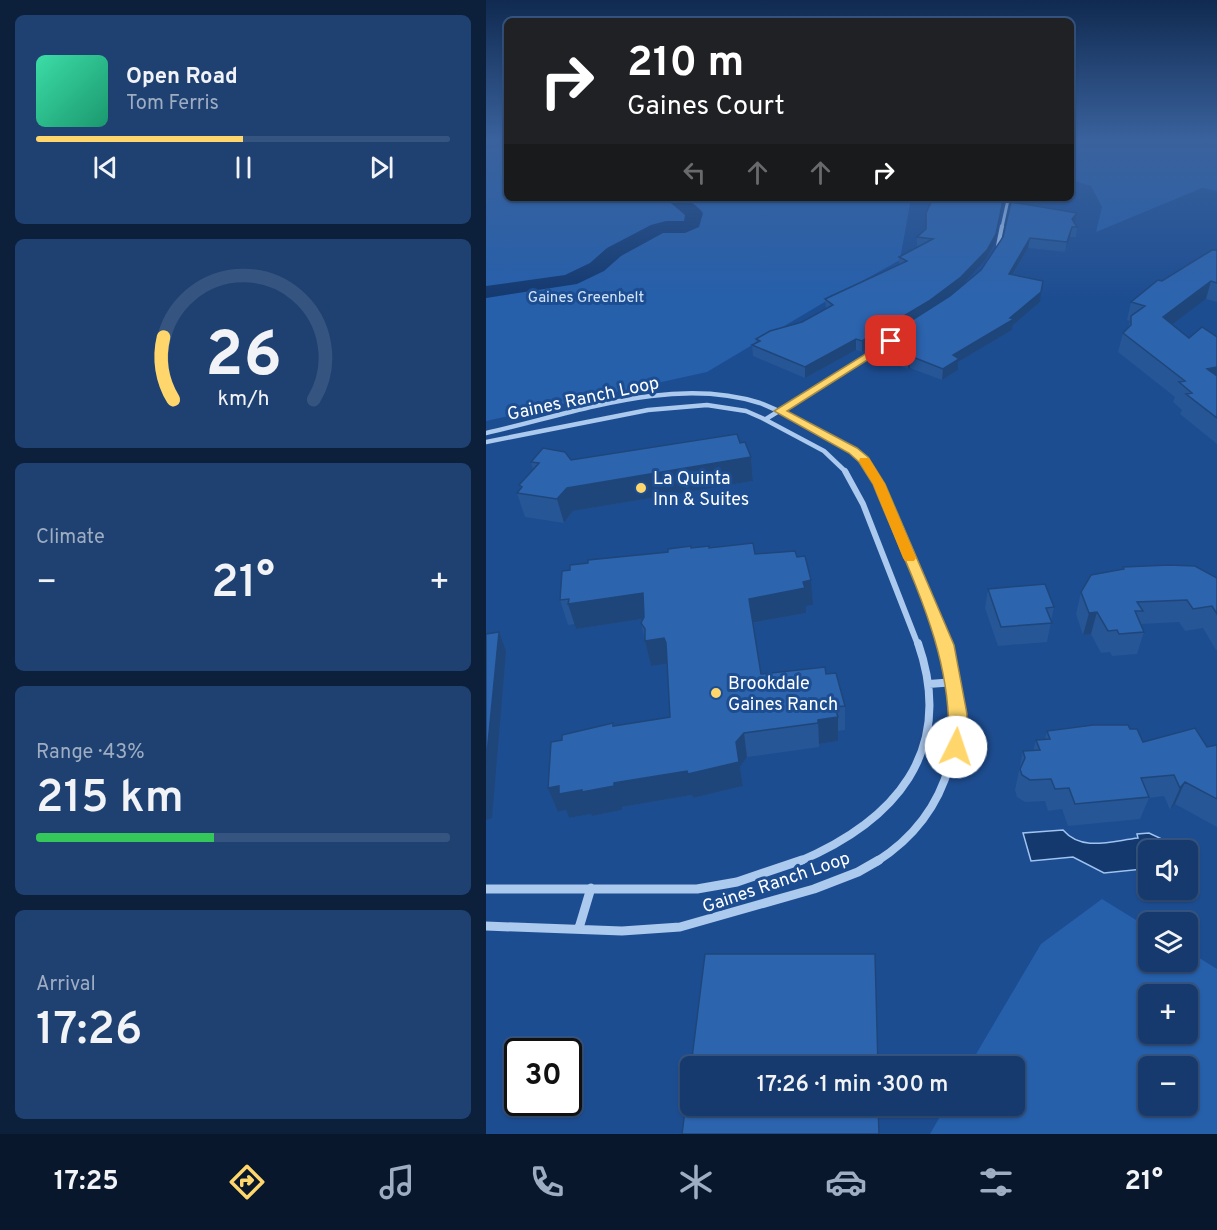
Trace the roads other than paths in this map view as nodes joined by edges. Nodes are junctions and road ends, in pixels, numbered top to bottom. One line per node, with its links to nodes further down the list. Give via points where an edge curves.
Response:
1 (1008, 201): 2 (street, via 1001,242)
2 (995, 253)
3 (881, 347): 4 (street)
4 (779, 411): 5 (street); 6 (street, Gaines Ranch Loop, via 736,398 681,395 634,401); 10 (street, Gaines Ranch Loop, via 853,450 872,471 946,645)
5 (766, 419): 7 (street, Gaines Ranch Loop, via 728,408 682,405); 11 (street, Gaines Ranch Loop, via 828,453 850,478)
6 (548, 421): 7 (street); 8 (street, Gaines Ranch Loop)
7 (549, 430): 9 (street, Gaines Ranch Loop)
8 (486, 433)
9 (486, 442)
10 (955, 682): 11 (street); 15 (street, Gaines Ranch Loop, via 956,747 945,783 924,816 892,849 860,871 702,924 623,931)
11 (929, 684): 12 (street, Gaines Ranch Loop, via 930,720 922,755 904,788 882,814 848,838 788,866 697,889 648,892)
12 (591, 888): 13 (street, Gaines Ranch Loop); 15 (street)
13 (486, 889)
14 (486, 926): 15 (street, Gaines Ranch Loop)
15 (579, 928)

